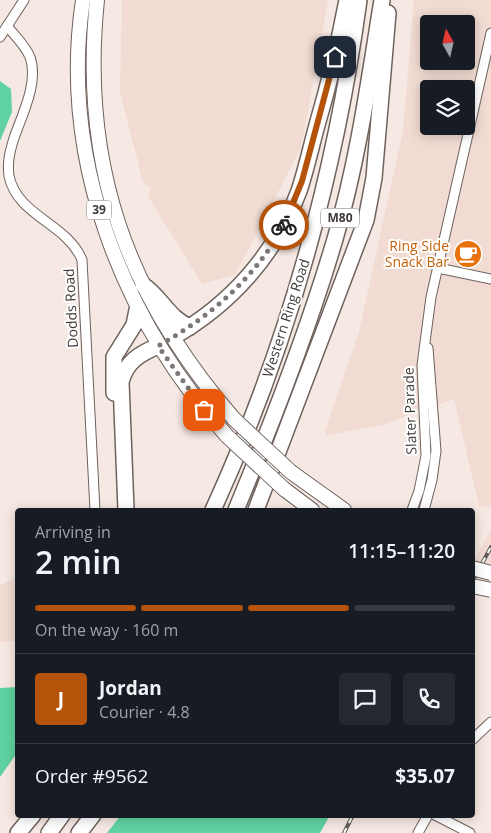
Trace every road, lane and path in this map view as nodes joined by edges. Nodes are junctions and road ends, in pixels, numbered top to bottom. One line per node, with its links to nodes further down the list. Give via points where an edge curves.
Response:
1 (24, 0): 8 (street)
2 (83, 0): 14 (main road, 39, via 78,56 88,161 103,224)
3 (97, 0): 13 (main road, 39, via 93,78 100,155 121,236)
4 (347, 0): 15 (highway, via 333,69 306,169 284,226 249,276 217,307)
5 (359, 0): 22 (highway, Western Ring Road / M80, via 336,134 301,278 255,410)
6 (382, 0): 23 (highway, Western Ring Road / M80, via 366,96 335,238 290,376)
7 (389, 0): 24 (highway, via 374,178 366,220)
8 (8, 26): 10 (street); 20 (street, Dodds Road, via 27,51 32,69 30,89 9,156 8,170 14,192 68,238 82,260)
9 (491, 33): 11 (street, Slater Parade)
10 (0, 37)
11 (438, 268): 12 (street); 17 (street, Slater Parade)
12 (491, 278)
13 (143, 285): 15 (highway, via 155,293 177,320); 16 (main road, 39)
14 (138, 310): 18 (main road, 39); 19 (highway, via 134,325 117,349 113,364 115,406)
15 (190, 327): 16 (highway)
16 (173, 337): 18 (main road); 26 (main road, 39, bridge, via 234,419 291,472)
17 (426, 340): 27 (street, Slater Parade, via 422,365 426,463); 28 (street, Slater Parade, via 436,443)
18 (158, 346): 19 (highway, via 135,357 123,374); 25 (main road, 39, bridge, via 195,400 227,436)
19 (125, 471): 21 (highway)
20 (95, 508)
21 (126, 508)
22 (213, 508)
23 (237, 508)
24 (257, 508)
25 (309, 508)
26 (341, 508)
27 (413, 508)
28 (425, 508)
29 (475, 569): 30 (main road, bridge)
30 (491, 573)
31 (475, 587): 32 (main road, bridge)
32 (491, 590)
33 (491, 722): 34 (street)
34 (475, 737)
35 (17, 818): 41 (highway)
36 (30, 818): 42 (highway)
37 (60, 818): 43 (highway)
38 (91, 818): 44 (highway)
39 (426, 818): 45 (street)
40 (441, 818): 46 (street)
41 (9, 833)
42 (18, 833)
43 (49, 833)
44 (79, 833)
45 (418, 833)
46 (470, 833)

